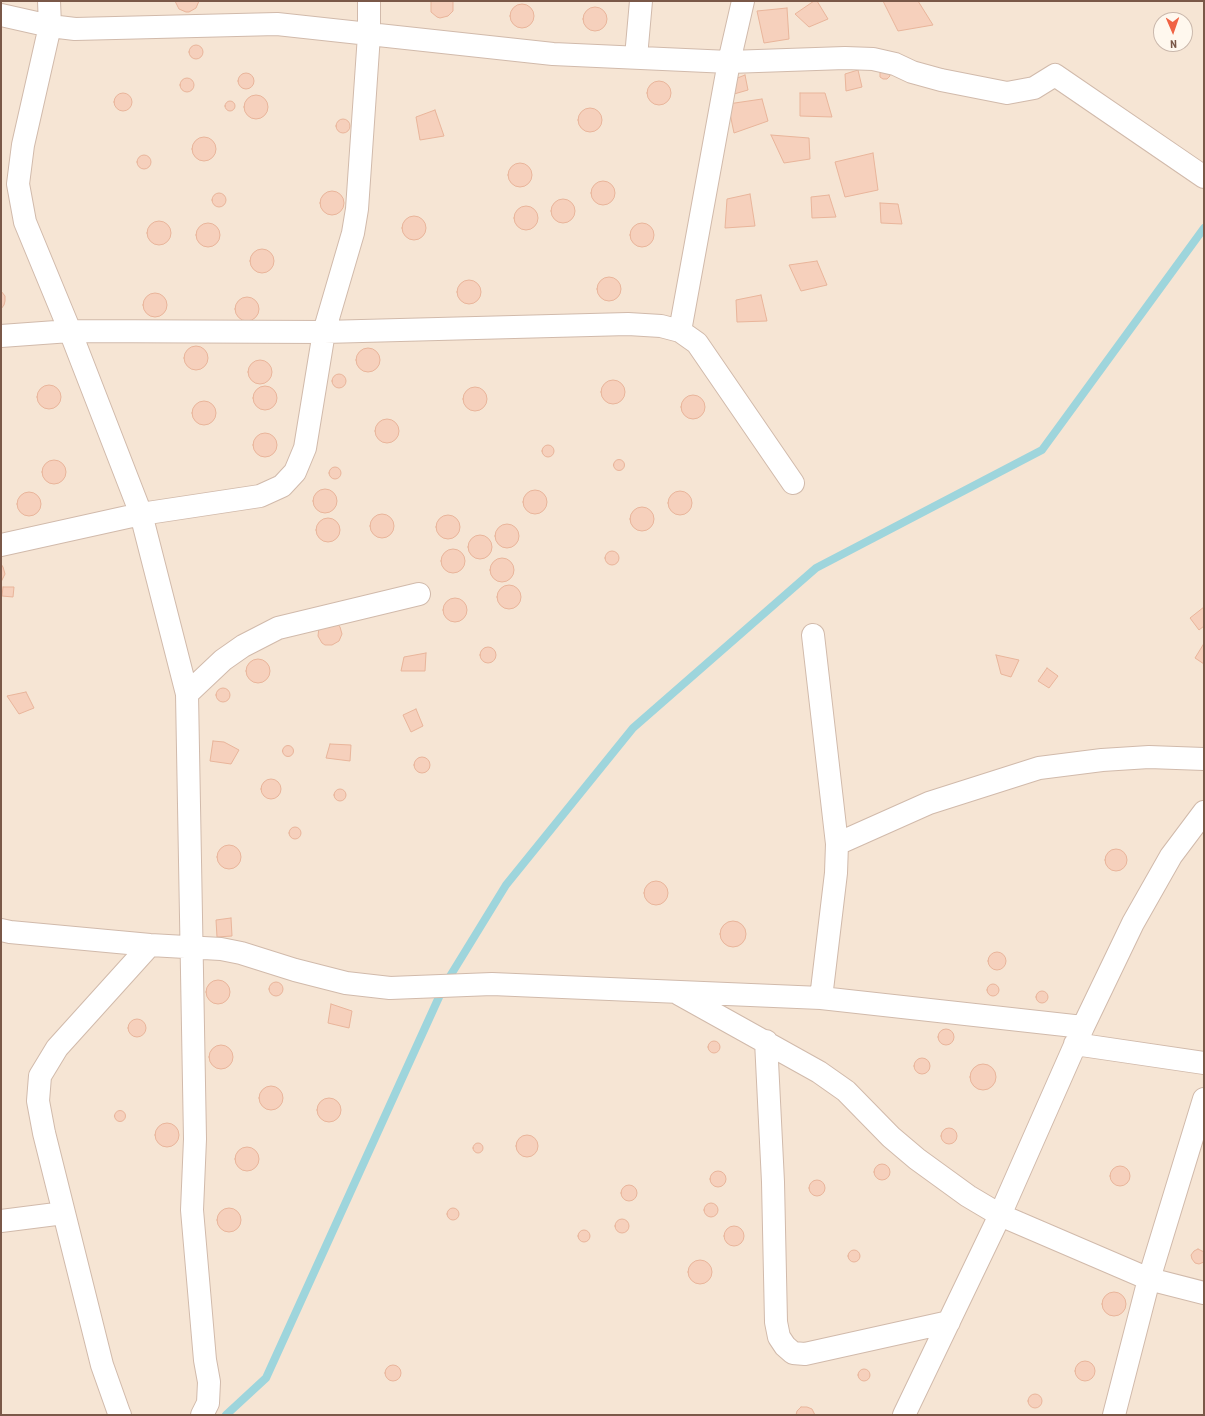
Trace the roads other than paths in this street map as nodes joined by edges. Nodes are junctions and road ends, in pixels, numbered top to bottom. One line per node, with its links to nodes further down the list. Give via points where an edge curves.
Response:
1 (49, 1): 6 (street)
2 (369, 1): 7 (street)
3 (641, 1): 8 (street)
4 (743, 1): 9 (street)
5 (1, 15): 6 (street)
6 (50, 26): 7 (street, via 75,30 277,24); 11 (street, via 22,145 18,184 25,222)
7 (369, 35): 8 (street, via 554,54); 13 (street, via 357,209 353,233)
8 (636, 57): 9 (street)
9 (729, 62): 10 (street, via 873,59 941,80 1007,93 1034,88 1055,75); 12 (street)
10 (1204, 177)
11 (70, 331): 13 (street); 14 (street); 16 (street)
12 (680, 331): 13 (street, via 661,326 628,324); 15 (street, via 697,343)
13 (324, 332): 16 (street, via 305,448 295,472 282,486 260,496)
14 (1, 336)
15 (793, 483)
16 (141, 514): 17 (street); 20 (street)
17 (1, 544)
18 (419, 594): 20 (street, via 278,628 243,646 223,660)
19 (813, 635): 23 (street)
20 (187, 694): 26 (street)
21 (1204, 759): 23 (street, via 1102,760 1039,768 929,803)
22 (1204, 812): 29 (street, via 1167,863 1133,923)
23 (837, 844): 28 (street, via 835,881)
24 (1, 930): 25 (street)
25 (150, 945): 26 (street); 33 (street, via 57,1048 40,1076 38,1101)
26 (192, 947): 27 (street, via 241,953 346,983 390,988 492,984); 40 (street, via 195,1139 192,1210 209,1382 208,1403)
27 (675, 991): 28 (street); 30 (street)
28 (820, 998): 29 (street)
29 (1079, 1035): 31 (street); 34 (street)
30 (766, 1042): 34 (street, via 819,1072 846,1091 891,1137 917,1159 968,1196); 38 (street, via 776,1322 779,1337 785,1346 794,1352 806,1354)
31 (1204, 1063)
32 (1204, 1099): 36 (street)
33 (64, 1213): 35 (street); 39 (street, via 102,1365)
34 (1000, 1215): 36 (street); 38 (street)
35 (1, 1221)
36 (1149, 1279): 37 (street); 42 (street)
37 (1204, 1294)
38 (949, 1322): 41 (street)
39 (120, 1415)
40 (202, 1415)
41 (904, 1415)
42 (1114, 1415)

